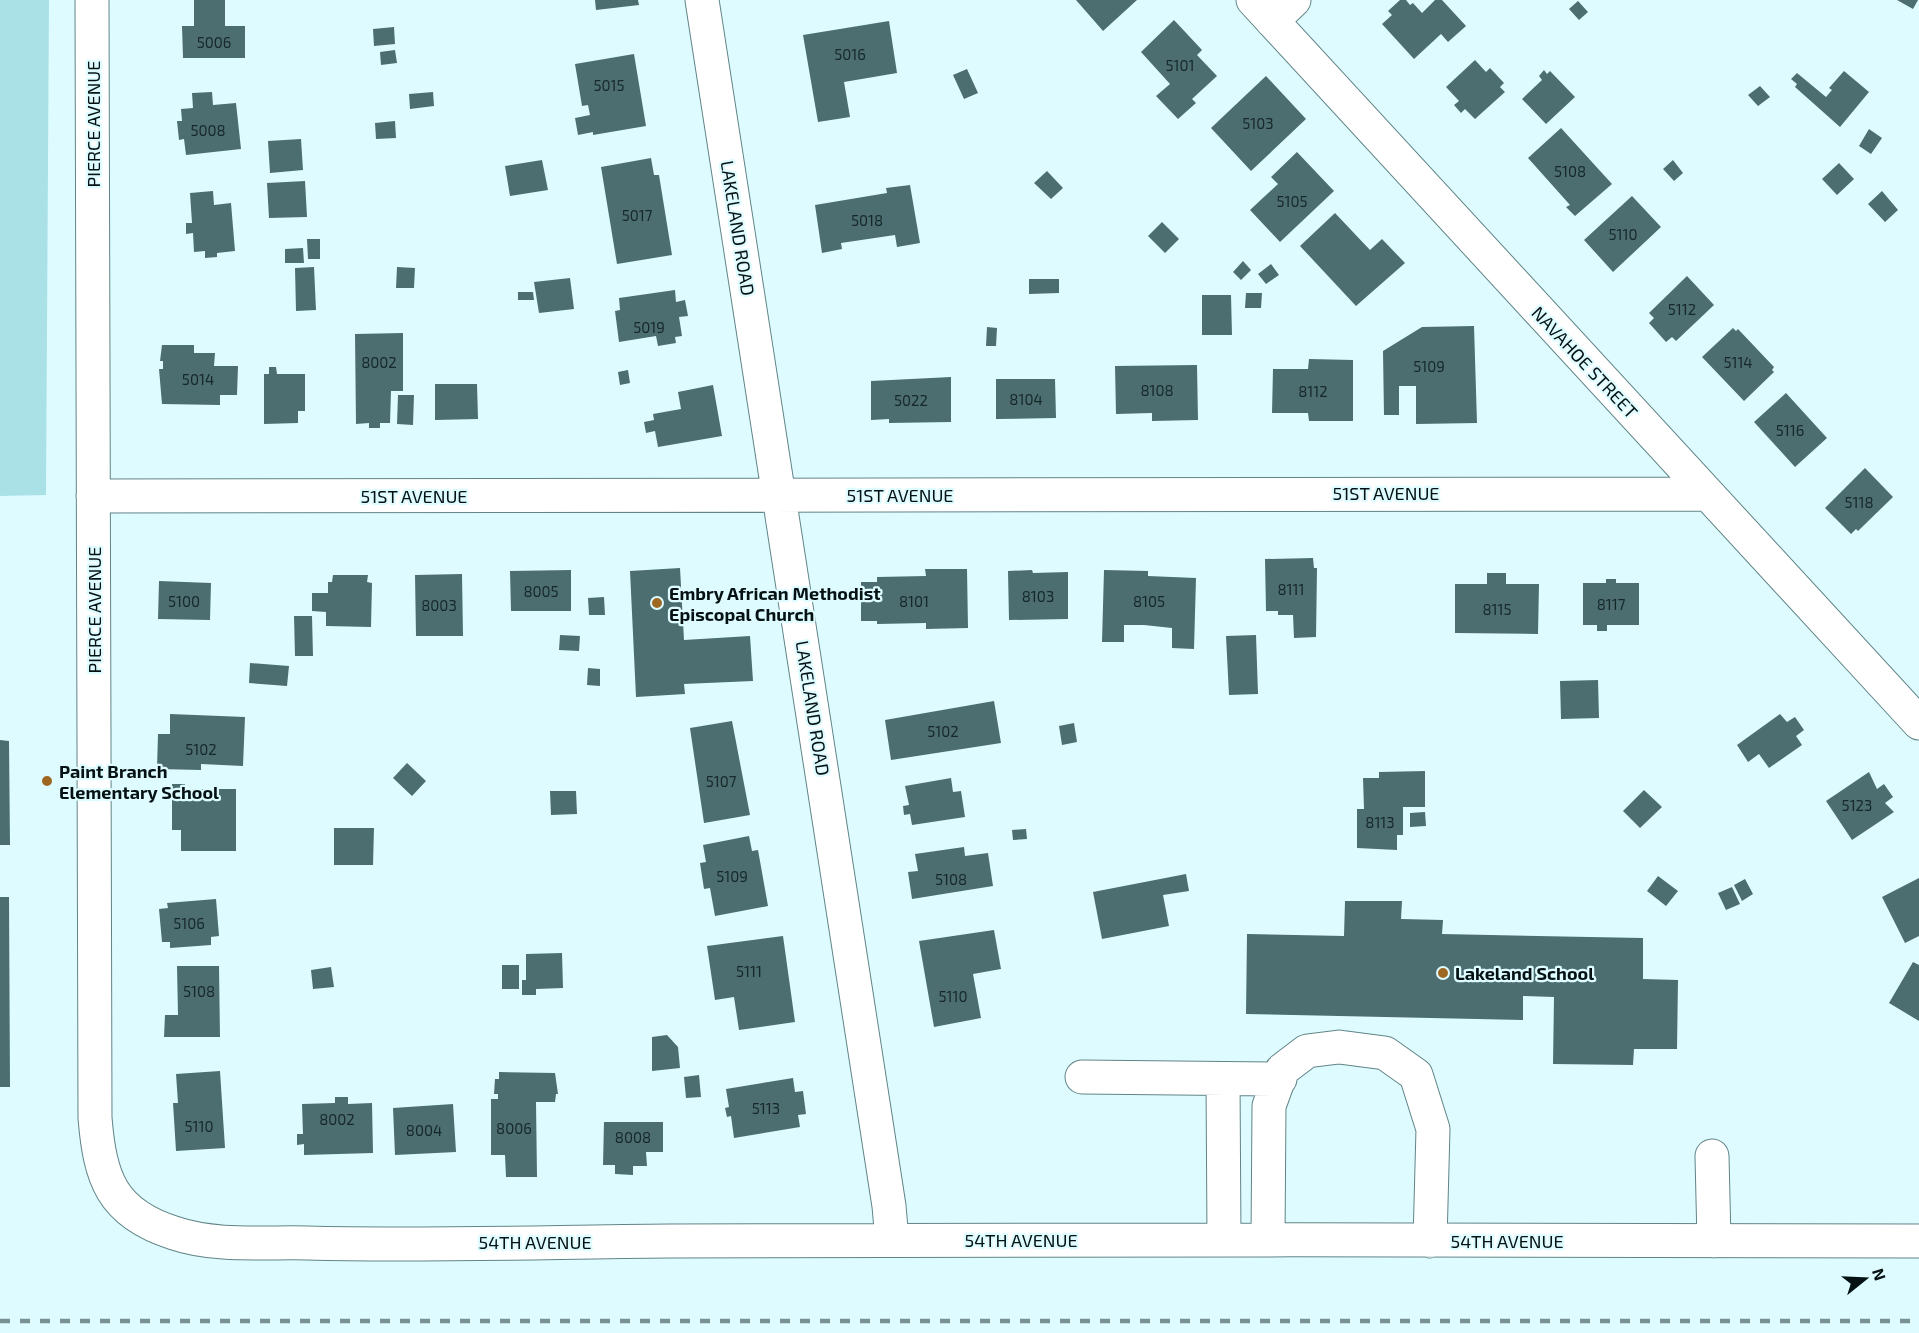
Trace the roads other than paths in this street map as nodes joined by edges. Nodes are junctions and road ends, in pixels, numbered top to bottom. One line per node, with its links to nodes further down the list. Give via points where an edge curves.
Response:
1 (92, 0): 6 (street, PIERCE AVENUE)
2 (702, 0): 5 (street, LAKELAND ROAD)
3 (1273, 7): 4 (street, NAVAHOE STREET)
4 (1707, 494): 5 (street, 51ST AVENUE); 7 (street, NAVAHOE STREET)
5 (779, 495): 6 (street, 51ST AVENUE); 13 (street, LAKELAND ROAD)
6 (93, 496): 12 (street, PIERCE AVENUE, via 95,1118 103,1174 115,1196)
7 (1919, 723)
8 (1082, 1077): 9 (street)
9 (1223, 1078): 10 (street); 14 (street)
10 (1280, 1079): 15 (street, via 1269,1106); 16 (street, via 1282,1070 1307,1051 1340,1047 1385,1053 1416,1075 1433,1130)
11 (1712, 1156): 17 (street)
12 (130, 1211): 13 (street, 54TH AVENUE, via 153,1226 180,1236 219,1241 343,1244)
13 (892, 1240): 14 (street, 54TH AVENUE)
14 (1224, 1240): 15 (street, 54TH AVENUE)
15 (1268, 1240): 16 (street, 54TH AVENUE)
16 (1430, 1240): 17 (street, 54TH AVENUE)
17 (1714, 1241): 18 (street, 54TH AVENUE)
18 (1919, 1241)

